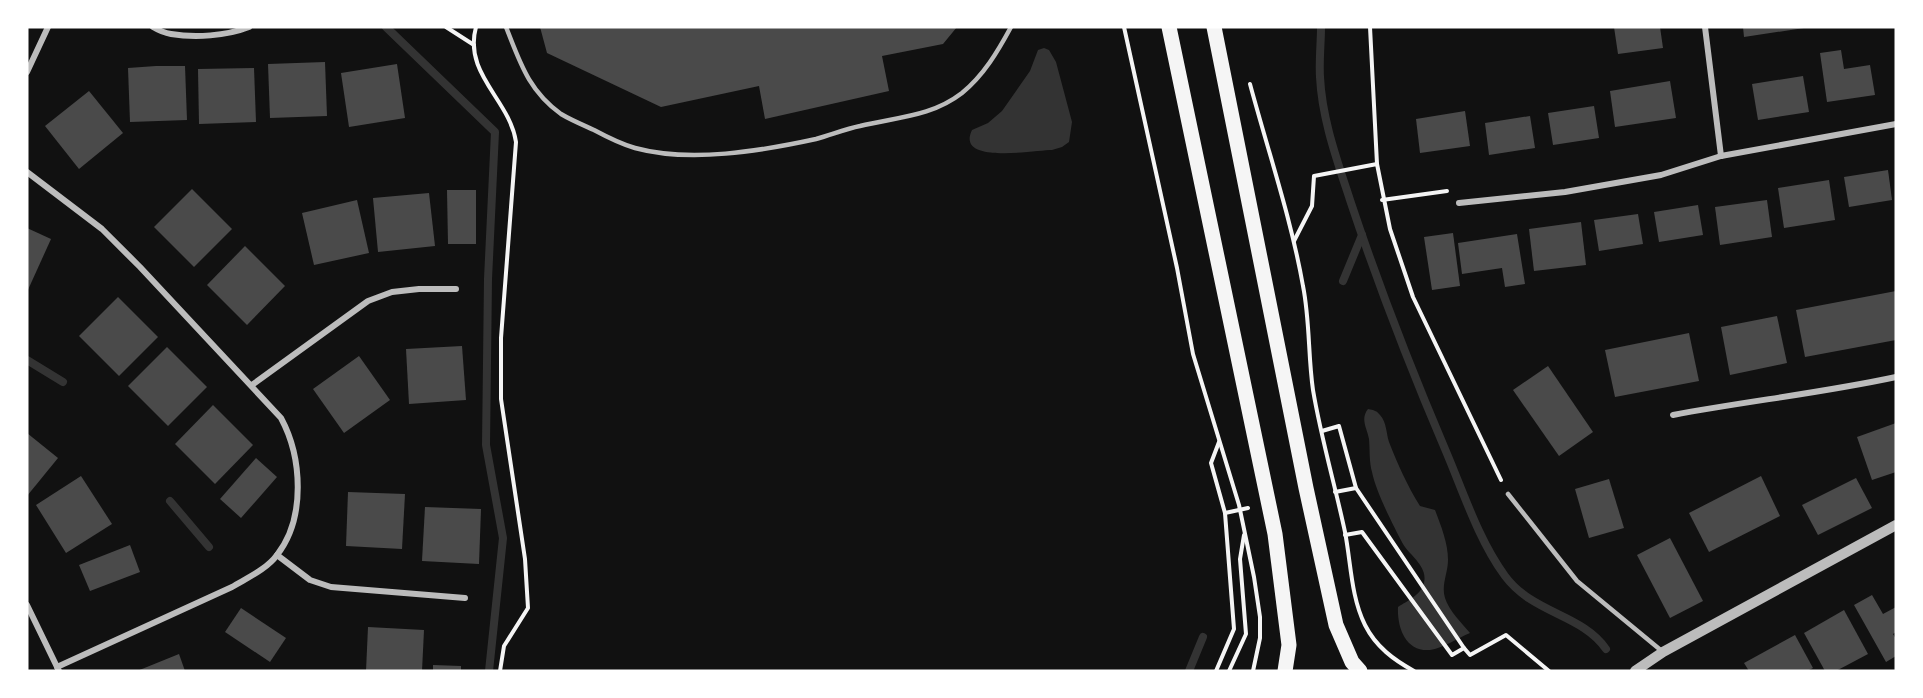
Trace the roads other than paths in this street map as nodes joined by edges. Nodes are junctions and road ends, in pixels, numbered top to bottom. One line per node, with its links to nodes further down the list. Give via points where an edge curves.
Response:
1 (48, 27): 9 (street)
2 (153, 27): 3 (street, via 169,34 204,35)
3 (249, 27)
4 (506, 27): 5 (lane, via 526,77 562,114 634,148 694,156 816,138 922,114 961,93 979,77)
5 (1011, 27)
6 (1169, 27): 25 (main road, via 1275,534 1289,645)
7 (1214, 27): 26 (main road, via 1336,624 1352,662)
8 (1705, 27): 11 (street)
9 (27, 72)
10 (1896, 124): 11 (street)
11 (1721, 156): 13 (street, via 1650,177 1565,192)
12 (27, 172): 16 (street, via 102,229)
13 (1459, 203)
14 (456, 289): 16 (street, via 392,292 368,301)
15 (1896, 377): 17 (street)
16 (252, 385): 20 (street, via 281,418 291,436 296,459 296,508)
17 (1672, 415)
18 (1508, 494): 23 (lane, via 1577,581)
19 (1896, 525): 23 (street)
20 (277, 555): 21 (street, via 310,580 331,587); 24 (street, via 232,587)
21 (465, 598)
22 (27, 605): 24 (street)
23 (1663, 652): 27 (street)
24 (58, 669)
25 (1285, 671)
26 (1360, 671)
27 (1635, 671)

